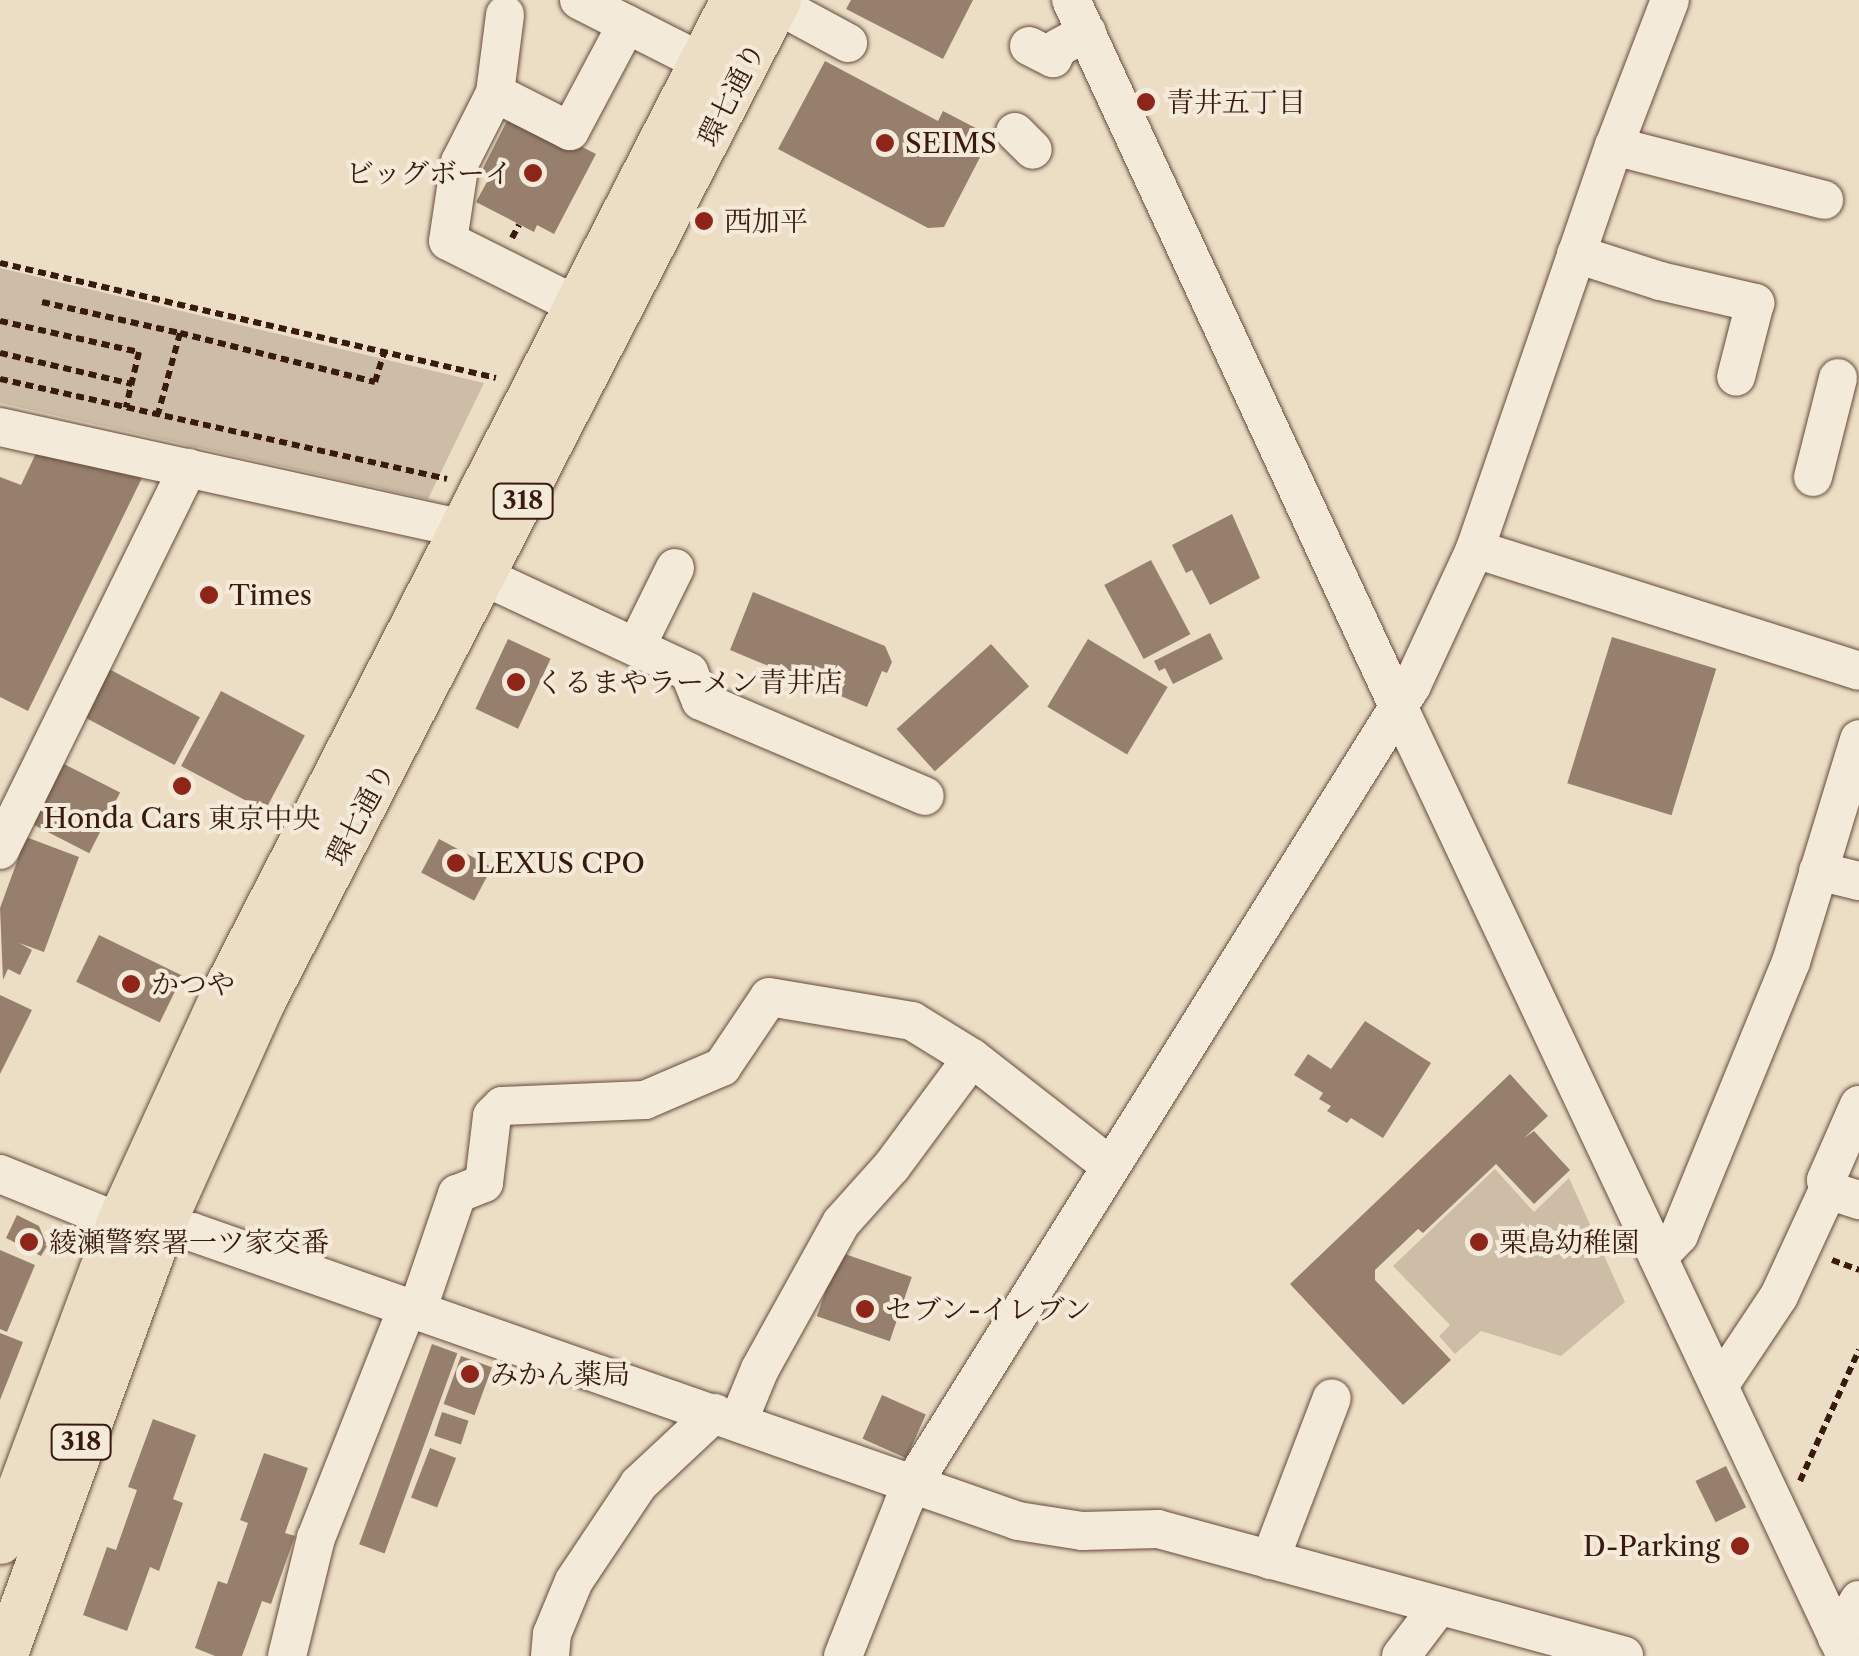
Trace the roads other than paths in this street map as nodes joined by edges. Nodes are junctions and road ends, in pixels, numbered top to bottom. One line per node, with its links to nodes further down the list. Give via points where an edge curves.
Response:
1 (579, 0): 6 (street)
2 (1670, 0): 11 (street)
3 (763, 2): 7 (street); 9 (main road, 環七通り / 318); 23 (main road, 環七通り / 318)
4 (505, 15): 10 (street)
5 (1079, 16): 8 (street, via 1053,58); 26 (street, via 1110,122)
6 (627, 24): 9 (street); 10 (street, via 570,131)
7 (848, 43)
8 (1028, 46)
9 (701, 62): 14 (main road, 環七通り / 318)
10 (496, 93): 14 (street, via 460,162 448,241)
11 (1614, 146): 12 (street); 13 (street)
12 (1824, 200)
13 (1576, 254): 15 (street, via 1755,304); 21 (street)
14 (576, 304): 20 (main road, 環七通り / 318)
15 (1736, 377)
16 (1836, 378): 19 (street)
17 (0, 427): 18 (street)
18 (188, 468): 20 (street); 29 (street)
19 (1813, 477)
20 (460, 528): 37 (main road, 環七通り / 318, via 225,990)
21 (1475, 549): 25 (street); 26 (street)
22 (675, 568): 24 (street)
23 (485, 577): 24 (street); 37 (main road, 環七通り / 318)
24 (636, 647): 28 (street, via 689,672 701,701)
25 (1859, 671)
26 (1398, 706): 34 (street); 38 (street)
27 (1859, 739): 30 (street)
28 (925, 796)
29 (0, 850)
30 (1818, 871): 31 (street); 38 (street, via 1790,962 1686,1217)
31 (1859, 881)
32 (972, 1058): 34 (street); 39 (street, via 912,1021 769,997 722,1067 645,1100 502,1106 492,1116 484,1182 457,1194); 42 (street, via 841,1223)
33 (1859, 1105): 36 (street, via 1826,1180)
34 (1109, 1165): 43 (street)
35 (0, 1174): 37 (street)
36 (1843, 1195): 40 (street)
37 (140, 1226): 39 (street, via 192,1232); 44 (main road, 環七通り / 318); 49 (main road, 環七通り / 318)
38 (1658, 1257): 40 (street)
39 (412, 1309): 42 (street); 50 (street, via 316,1538)
40 (1719, 1386): 48 (street)
41 (1332, 1398): 45 (street)
42 (727, 1418): 43 (street); 51 (street, via 639,1484 574,1581)
43 (914, 1483): 45 (street, via 1018,1521 1082,1531 1158,1529); 52 (street)
44 (0, 1540)
45 (1270, 1560): 47 (street)
46 (1859, 1600): 48 (street)
47 (1439, 1606): 53 (street); 54 (street)
48 (1842, 1647)
49 (4, 1656)
50 (287, 1656)
51 (550, 1656)
52 (843, 1656)
53 (1401, 1656)
54 (1624, 1656)

